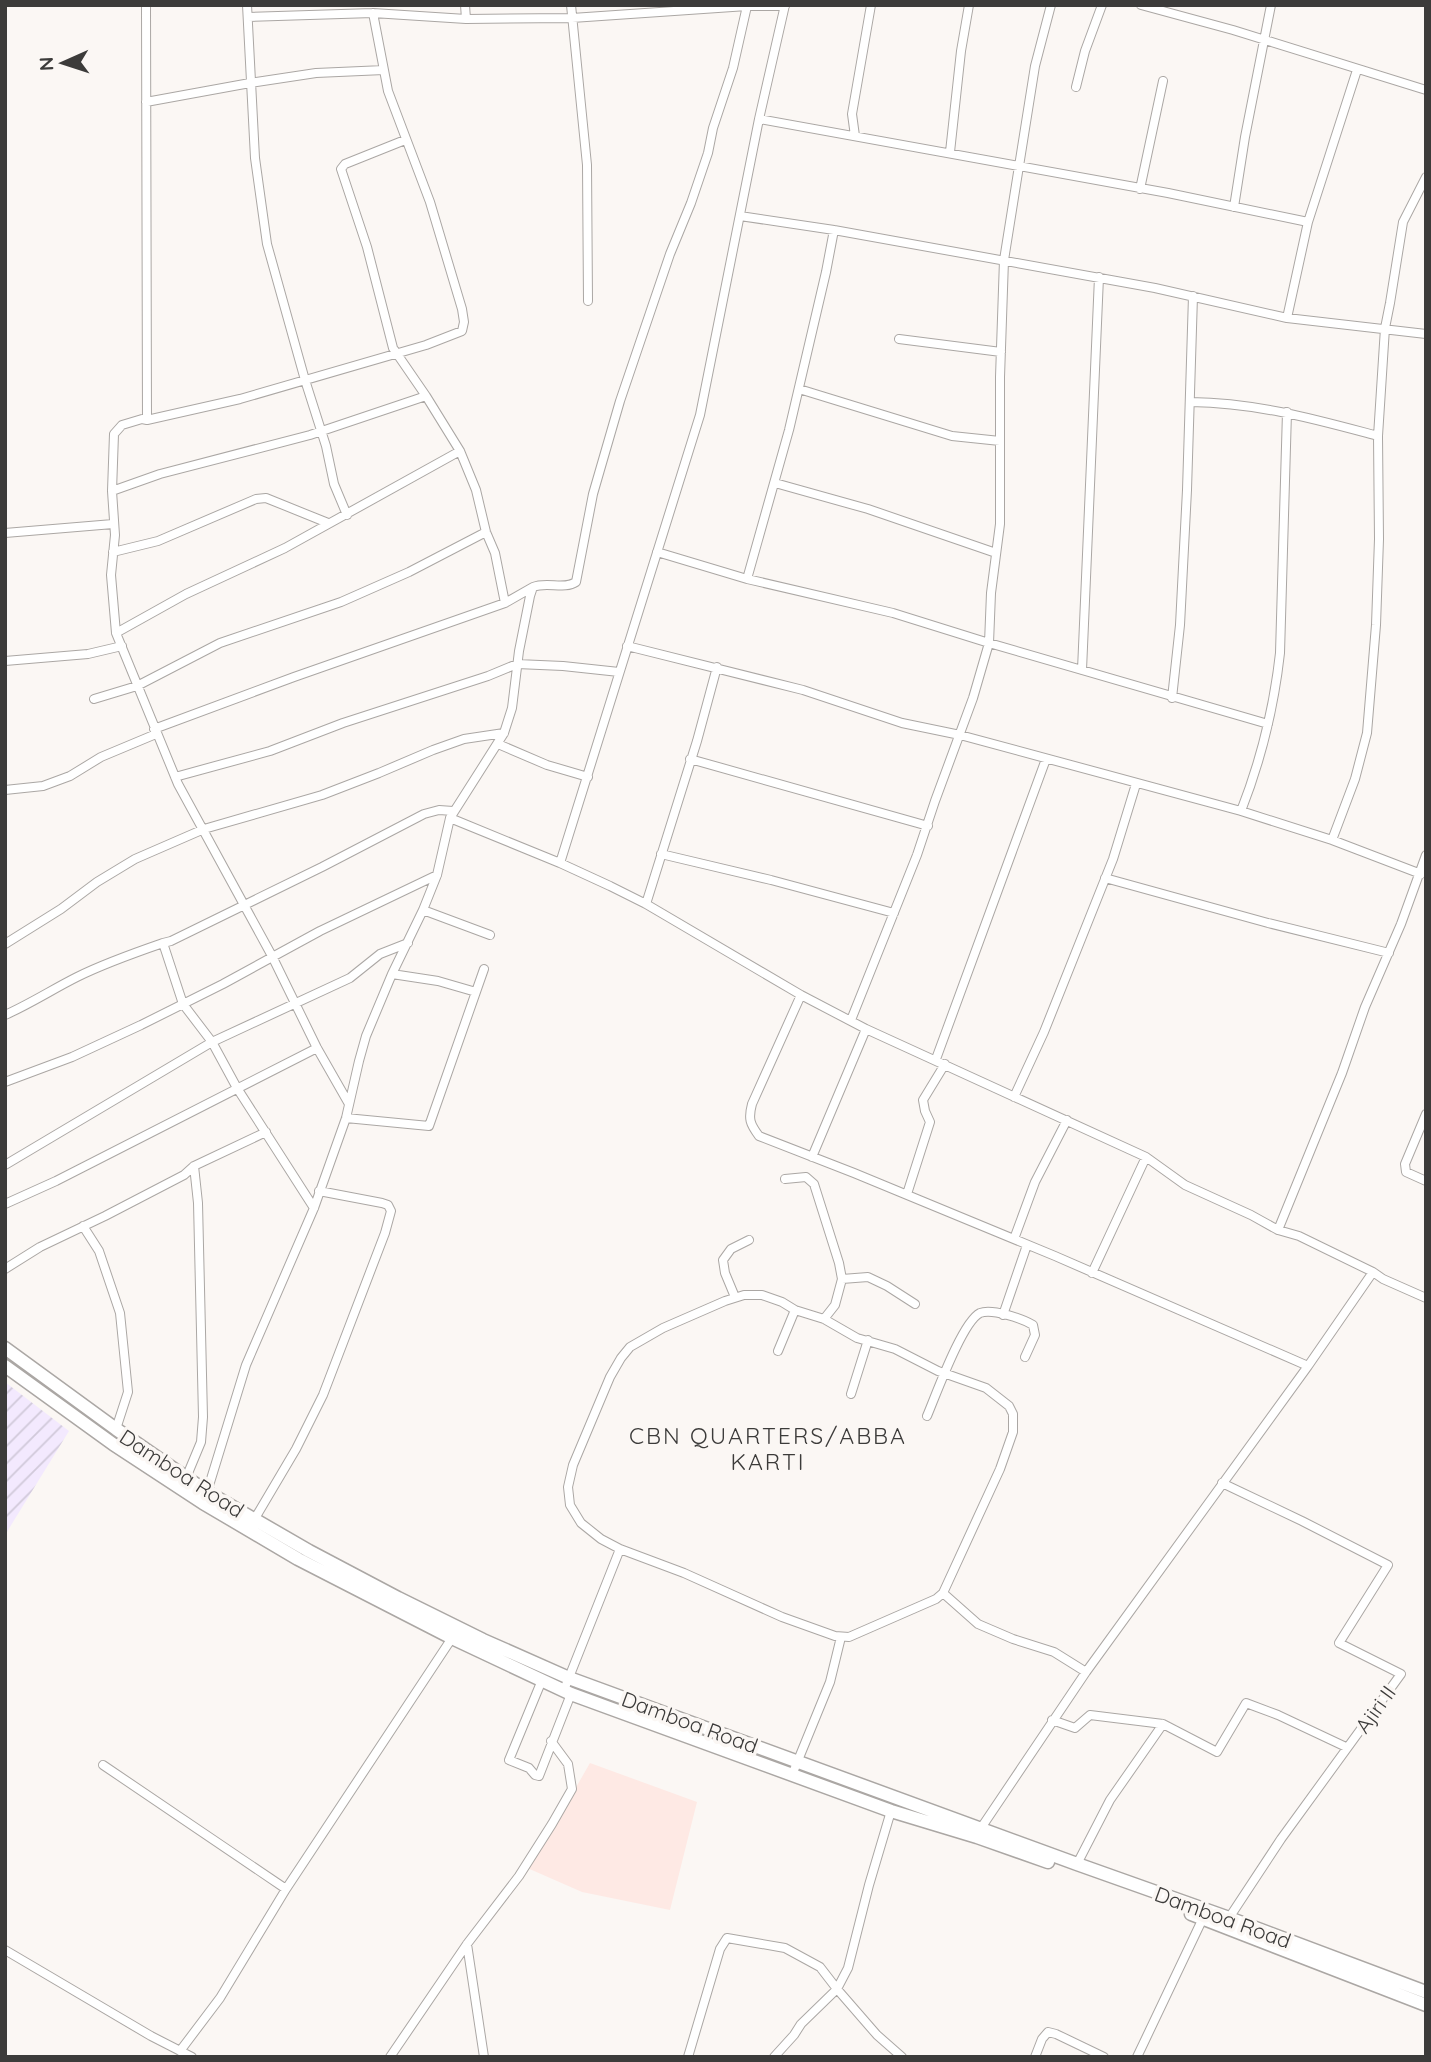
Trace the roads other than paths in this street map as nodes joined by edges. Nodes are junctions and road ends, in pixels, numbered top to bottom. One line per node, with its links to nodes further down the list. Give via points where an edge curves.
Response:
1 (146, 5): 24 (street)
2 (247, 5): 14 (street)
3 (465, 5): 16 (street)
4 (571, 5): 15 (street)
5 (871, 5): 26 (street, via 852,114)
6 (969, 5): 28 (street)
7 (1051, 5): 29 (street)
8 (1102, 5): 22 (street)
9 (1141, 5): 17 (street)
10 (1272, 5): 17 (street)
11 (747, 6): 12 (street); 15 (street); 67 (street, via 708,153 620,401 593,494 576,582)
12 (785, 6): 25 (street)
13 (373, 13): 14 (street); 16 (street); 18 (street)
14 (248, 17): 21 (street)
15 (572, 18): 16 (street); 39 (street, via 587,164)
16 (466, 19)
17 (1264, 41): 19 (street); 32 (street)
18 (384, 70): 21 (street); 27 (street)
19 (1357, 70): 23 (street); 34 (street)
20 (1163, 81): 31 (street)
21 (250, 82): 24 (street); 46 (street, via 267,244)
22 (1076, 87)
23 (1426, 90)
24 (146, 102): 51 (street)
25 (759, 119): 26 (street); 33 (street)
26 (855, 136): 28 (street)
27 (405, 140): 45 (street, via 354,159 341,169); 45 (street, via 430,202 464,322 462,331)
28 (950, 152): 29 (street)
29 (1018, 166): 31 (street); 36 (street)
30 (1426, 177): 41 (street, via 1403,222)
31 (1140, 189): 32 (street)
32 (1234, 207): 34 (street)
33 (740, 216): 35 (street); 64 (street, via 700,415)
34 (1308, 222): 40 (street)
35 (834, 230): 36 (street); 47 (street)
36 (1004, 260): 37 (street); 44 (street)
37 (1099, 277): 38 (street); 76 (street)
38 (1193, 296): 40 (street); 49 (street)
39 (588, 301)
40 (1287, 318): 41 (street)
41 (1385, 328): 42 (street); 53 (street)
42 (1426, 334)
43 (899, 339): 44 (street)
44 (1001, 352): 54 (street)
45 (396, 353): 46 (street); 48 (street)
46 (305, 380): 51 (street); 52 (street)
47 (799, 389): 54 (street, via 952,436); 56 (street)
48 (426, 396): 52 (street); 55 (street)
49 (1191, 402): 50 (street); 79 (street)
50 (1287, 412): 53 (street); 81 (street, via 1280,653)
51 (147, 420): 57 (street, via 122,425 114,434)
52 (320, 431): 57 (street); 58 (street)
53 (1378, 436): 96 (street, via 1376,625 1367,733)
54 (1000, 441): 65 (street)
55 (460, 451): 58 (street); 61 (street)
56 (775, 484): 65 (street, via 868,509); 66 (street)
57 (112, 491): 60 (street)
58 (347, 515): 59 (street)
59 (327, 523): 63 (street, via 266,498 256,499 158,541); 69 (street)
60 (113, 524): 62 (street); 63 (street)
61 (486, 532): 68 (street); 78 (street, via 341,602 220,643)
62 (5, 533)
63 (113, 552): 69 (street)
64 (657, 552): 66 (street); 72 (street)
65 (996, 553): 70 (street)
66 (747, 579): 70 (street)
67 (533, 587): 68 (street); 74 (street)
68 (505, 603): 82 (street, via 293,677)
69 (116, 633): 71 (street)
70 (989, 643): 76 (street); 84 (street)
71 (121, 646): 73 (street, via 88,654); 78 (street)
72 (628, 646): 75 (street); 77 (street)
73 (5, 661)
74 (517, 664): 77 (street); 83 (street); 88 (street, via 270,751)
75 (717, 667): 84 (street, via 902,723); 86 (street)
76 (1082, 670): 79 (street)
77 (619, 672): 89 (street)
78 (137, 686): 80 (street); 82 (street)
79 (1172, 698): 81 (street)
80 (94, 699)
81 (1268, 724): 92 (street)
82 (155, 732): 88 (street); 91 (street, via 70,776 43,786)
83 (505, 733): 85 (street); 95 (street, via 464,739 322,795)
84 (960, 735): 87 (street); 94 (street)
85 (498, 744): 89 (street); 93 (street)
86 (690, 759): 94 (street); 97 (street)
87 (1046, 759): 90 (street); 124 (street)
88 (175, 777): 95 (street)
89 (588, 777): 99 (street)
90 (1136, 784): 92 (street); 102 (street)
91 (5, 790)
92 (1241, 811): 96 (street)
93 (451, 814): 99 (street); 101 (street); 104 (street, via 439,810 424,814)
94 (928, 826): 106 (street)
95 (204, 829): 104 (street); 110 (street, via 135,859)
96 (1332, 840): 100 (street)
97 (661, 853): 103 (street); 106 (street)
98 (1426, 855): 100 (street)
99 (560, 863): 103 (street)
100 (1420, 874): 111 (street)
101 (437, 875): 105 (street); 112 (street)
102 (1105, 878): 111 (street); 128 (street)
103 (646, 904): 116 (street)
104 (244, 906): 108 (street); 112 (street)
105 (423, 910): 107 (street); 109 (street)
106 (894, 913): 120 (street)
107 (490, 935)
108 (163, 943): 117 (street); 119 (street, via 118,958)
109 (408, 943): 114 (street); 118 (street, via 380,954 350,978)
110 (5, 944)
111 (1389, 953): 145 (street)
112 (272, 956): 117 (street); 118 (street)
113 (484, 969): 115 (street)
114 (393, 974): 115 (street); 129 (street, via 366,1036)
115 (476, 992): 131 (street, via 429,1126)
116 (801, 995): 120 (street); 134 (street, via 749,1117 759,1136)
117 (183, 1004): 122 (street); 126 (street, via 72,1057)
118 (295, 1005): 122 (street); 123 (street)
119 (5, 1015)
120 (850, 1020): 121 (street)
121 (866, 1029): 124 (street); 134 (street)
122 (212, 1042): 127 (street); 136 (street)
123 (317, 1048): 127 (street); 129 (street)
124 (936, 1059): 125 (street)
125 (945, 1064): 128 (street); 141 (street, via 923,1100 930,1122)
126 (5, 1082)
127 (237, 1088): 133 (street); 142 (street)
128 (1014, 1097): 132 (street)
129 (349, 1104): 131 (street)
130 (1426, 1114): 139 (street, via 1405,1164 1406,1172)
131 (346, 1118): 140 (street)
132 (1067, 1120): 135 (street); 146 (street, via 1035,1182)
133 (267, 1132): 137 (street); 143 (street)
134 (812, 1157): 141 (street)
135 (1146, 1157): 145 (street, via 1185,1185); 151 (street)
136 (5, 1165)
137 (194, 1166): 144 (street); 169 (street, via 203,1417 201,1442)
138 (785, 1179): 152 (street, via 806,1177 814,1184)
139 (1426, 1181)
140 (319, 1191): 143 (street); 172 (street, via 382,1203 391,1212 323,1395)
141 (907, 1195): 146 (street)
142 (5, 1204)
143 (314, 1208): 171 (street, via 246,1365)
144 (83, 1226): 149 (street); 168 (street, via 99,1251 120,1313 128,1392)
145 (1278, 1230): 150 (street)
146 (1014, 1239): 148 (street)
147 (748, 1240): 153 (street, via 731,1249 723,1260)
148 (1027, 1245): 151 (street); 157 (street)
149 (5, 1269)
150 (1373, 1272): 154 (street); 164 (street)
151 (1092, 1273): 164 (street)
152 (842, 1279): 155 (street, via 868,1277); 158 (street, via 835,1305)
153 (735, 1297): 156 (street, via 761,1295); 173 (street, via 642,1339 621,1358 610,1377 568,1488 570,1505 582,1522)
154 (1426, 1298)
155 (915, 1304)
156 (795, 1310): 158 (street); 161 (street)
157 (1003, 1315): 162 (street, via 1033,1325 1035,1335); 165 (street, via 980,1313 970,1323)
158 (824, 1320): 159 (street)
159 (868, 1340): 165 (street); 166 (street)
160 (5, 1348): 168 (main road, Damboa Road)
161 (778, 1351)
162 (1026, 1357)
163 (5, 1366): 176 (main road, Damboa Road, via 203,1503 298,1559)
164 (1308, 1366): 170 (street)
165 (945, 1373): 167 (street); 174 (street, via 986,1388 1009,1406 1013,1432)
166 (851, 1394)
167 (927, 1416)
168 (116, 1429): 169 (main road, Damboa Road)
169 (186, 1478): 171 (main road, Damboa Road)
170 (1222, 1483): 177 (street); 183 (street, Ajiri II, via 1388,1565 1339,1643 1401,1674)
171 (207, 1492): 172 (main road, Damboa Road)
172 (254, 1520): 179 (main road, Damboa Road)
173 (620, 1549): 175 (street, via 782,1618); 179 (street)
174 (943, 1592): 175 (street, via 936,1599); 177 (street, via 978,1623 1054,1652)
175 (841, 1637): 184 (street, via 830,1682)
176 (452, 1638): 178 (main road, Damboa Road); 190 (street)
177 (1086, 1672): 180 (street)
178 (542, 1680): 179 (main road, Damboa Road); 182 (street, via 509,1760 539,1776)
179 (568, 1688): 182 (street); 184 (main road, Damboa Road); 186 (main road, Damboa Road)
180 (1052, 1720): 181 (street, via 1075,1728 1090,1715); 188 (street)
181 (1164, 1724): 183 (street, via 1217,1752 1246,1703); 189 (street, via 1110,1800)
182 (551, 1741): 193 (street, via 568,1764 572,1789 519,1876)
183 (1346, 1747): 192 (street, Ajiri II)
184 (797, 1762): 186 (street); 188 (main road, Damboa Road)
185 (103, 1765): 190 (street)
186 (792, 1775): 187 (main road, Damboa Road)
187 (891, 1811): 188 (main road, Damboa Road); 195 (street, via 848,1968)
188 (979, 1832): 189 (main road, Damboa Road); 191 (main road, Damboa Road)
189 (1077, 1864): 191 (main road, Damboa Road)
190 (286, 1889): 198 (street, via 220,1998)
191 (1205, 1914): 192 (main road, Damboa Road); 207 (street)
192 (1226, 1922): 196 (main road, Damboa Road); 197 (main road, Damboa Road)
193 (467, 1944): 200 (street); 201 (street)
194 (5, 1950): 198 (street)
195 (837, 1989): 202 (street, via 820,1967 790,1950 727,1938); 203 (street); 204 (street)
196 (1426, 1992)
197 (1426, 2005)
198 (180, 2051): 199 (street)
199 (192, 2057)
200 (390, 2057)
201 (484, 2057)
202 (688, 2057)
203 (774, 2057)
204 (902, 2057)
205 (1035, 2057): 206 (street, via 1048,2032)
206 (1104, 2057)
207 (1137, 2057)

